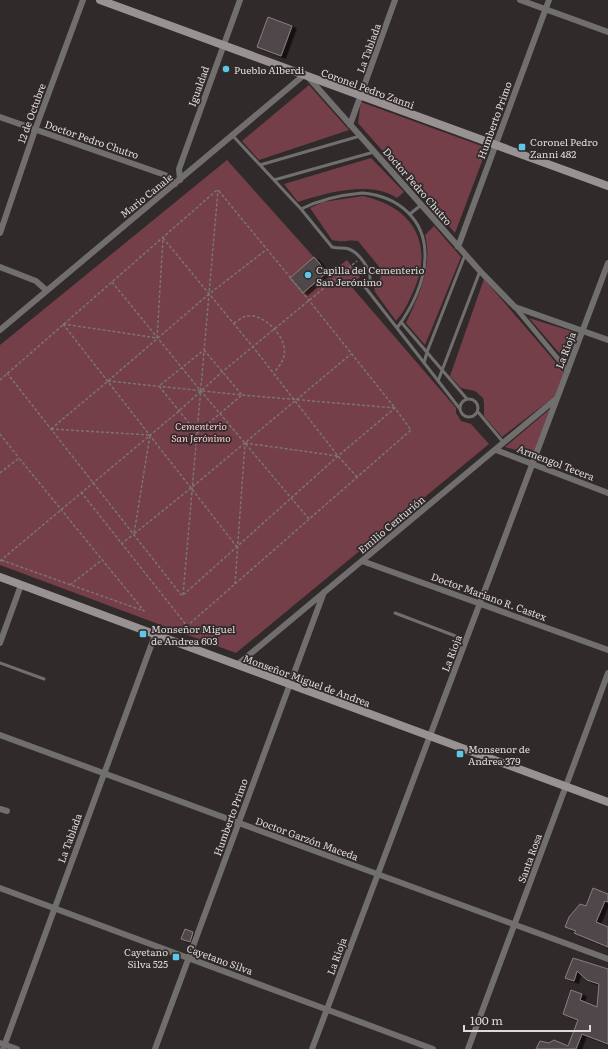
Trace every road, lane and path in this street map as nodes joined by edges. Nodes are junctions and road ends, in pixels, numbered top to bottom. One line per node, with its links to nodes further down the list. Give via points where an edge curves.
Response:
1 (83, 0): 14 (street, 12 de Octubre)
2 (100, 0): 9 (main road, Coronel Pedro Zanni)
3 (240, 0): 9 (street, Igualdad)
4 (395, 0): 11 (street, La Tablada)
5 (520, 0): 7 (street)
6 (549, 0): 7 (street, Humberto Primo)
7 (545, 9): 8 (street); 17 (street, Humberto Primo)
8 (608, 32)
9 (223, 45): 10 (main road, Coronel Pedro Zanni); 21 (street, Igualdad, via 179,169)
10 (306, 76): 11 (main road, Coronel Pedro Zanni); 13 (street, Doctor Pedro Chutro); 15 (street, Mario Canale)
11 (361, 96): 13 (street, La Tablada); 17 (main road, Coronel Pedro Zanni)
12 (0, 117): 14 (street, Doctor Pedro Chutro)
13 (350, 125): 16 (street, Doctor Pedro Chutro)
14 (35, 130): 21 (street, Doctor Pedro Chutro, via 165,175); 27 (street, 12 de Octubre)
15 (233, 136): 19 (lane); 21 (street, Mario Canale)
16 (360, 136): 18 (street, Doctor Pedro Chutro); 19 (lane)
17 (496, 145): 22 (main road, Coronel Pedro Zanni); 29 (street, Humberto Primo)
18 (374, 152): 20 (lane); 24 (street, Doctor Pedro Chutro)
19 (260, 165): 20 (lane)
20 (274, 180): 25 (lane)
21 (178, 182): 37 (street, Mario Canale)
22 (608, 186)
23 (218, 190): 28 (path); 30 (path); 38 (path)
24 (421, 205): 26 (lane); 29 (street, Doctor Pedro Chutro)
25 (301, 209): 26 (lane, via 337,195 362,193 386,197 398,203); 32 (lane, via 332,247 348,249)
26 (410, 214): 41 (lane, via 425,245 424,270 413,300)
27 (0, 233)
28 (163, 238): 36 (path); 38 (path); 48 (path)
29 (458, 247): 31 (street, Doctor Pedro Chutro)
30 (266, 250): 38 (path); 39 (path)
31 (465, 255): 35 (street, Doctor Pedro Chutro); 52 (lane)
32 (360, 258): 39 (path); 44 (lane, via 371,275 365,287)
33 (608, 263): 47 (street, La Rioja)
34 (0, 267): 37 (street, via 36,281)
35 (480, 271): 40 (street, Doctor Pedro Chutro); 56 (lane)
36 (112, 282): 42 (path); 48 (path)
37 (46, 290): 46 (street, Mario Canale)
38 (209, 294): 43 (path); 48 (path); 51 (path)
39 (309, 300): 45 (path); 53 (path)
40 (514, 308): 47 (street, Doctor Pedro Chutro); 57 (street, Doctor Pedro Chutro)
41 (401, 322): 44 (lane); 52 (lane)
42 (63, 324): 48 (path); 59 (path); 62 (path)
43 (234, 324): 45 (path, via 248,316 257,316); 50 (path)
44 (397, 328): 54 (lane)
45 (274, 329): 50 (path); 60 (path, via 283,341 284,348 282,362)
46 (0, 330)
47 (583, 330): 49 (street, Doctor Pedro Chutro); 57 (street, La Rioja)
48 (157, 338): 55 (path); 62 (path)
49 (608, 340)
50 (253, 347): 58 (path); 60 (path)
51 (204, 350): 55 (path); 58 (path); 65 (path)
52 (427, 352): 54 (lane); 56 (lane)
53 (351, 353): 69 (path); 70 (path)
54 (424, 363): 63 (lane)
55 (182, 368): 64 (path); 65 (path)
56 (442, 369): 63 (lane); 68 (lane)
57 (568, 371): 67 (street, La Rioja)
58 (222, 372): 65 (path); 66 (path)
59 (7, 373): 61 (path); 75 (path)
60 (273, 373): 69 (path)
61 (0, 380)
62 (108, 381): 64 (path); 75 (path); 78 (path)
63 (438, 381): 71 (lane)
64 (159, 386): 65 (path); 72 (path)
65 (200, 390): 66 (path); 72 (path); 74 (path); 76 (path)
66 (242, 395): 69 (path); 74 (path)
67 (558, 397): 80 (street, Emilio Centurión); 84 (street, La Rioja)
68 (467, 399): 71 (lane); 73 (lane, via 476,401)
69 (295, 400): 70 (path); 79 (path); 82 (path)
70 (395, 408): 82 (path); 86 (path, via 411,430)
71 (460, 409): 73 (lane, via 462,414 468,417)
72 (179, 411): 76 (path); 78 (path)
73 (478, 412): 80 (lane)
74 (220, 414): 76 (path); 79 (path)
75 (51, 428): 78 (path); 87 (path)
76 (197, 433): 88 (path)
77 (0, 434): 83 (path)
78 (150, 435): 87 (path); 88 (path); 94 (path)
79 (245, 442): 82 (path); 88 (path); 91 (path); 96 (path)
80 (503, 442): 81 (street, Emilio Centurión)
81 (496, 450): 84 (street, Armengol Tecera); 99 (street, Emilio Centurión)
82 (338, 456): 86 (path); 91 (path)
83 (19, 458): 85 (path); 92 (path)
84 (533, 464): 90 (street, Armengol Tecera); 106 (street, La Rioja)
85 (0, 473)
86 (357, 477): 93 (path)
87 (93, 482): 89 (path); 94 (path)
88 (191, 488): 94 (path); 96 (path); 105 (path)
89 (81, 492): 92 (path); 95 (path)
90 (608, 493)
91 (292, 498): 93 (path); 96 (path)
92 (60, 509): 97 (path); 98 (path)
93 (309, 519): 101 (path)
94 (134, 534): 95 (path); 105 (path)
95 (121, 544): 101 (path, via 187,626)
96 (238, 547): 101 (path); 105 (path)
97 (0, 560): 103 (path)
98 (102, 560): 103 (path); 103 (path, via 144,610)
99 (362, 561): 104 (street, Emilio Centurión); 106 (street, Doctor Mariano R. Castex)
100 (0, 577): 102 (main road, Monseñor Miguel de Andrea)
101 (235, 584)
102 (21, 585): 108 (main road, Monseñor Miguel de Andrea); 110 (street)
103 (70, 585)
104 (324, 592): 113 (street, Emilio Centurión); 116 (street, Humberto Primo)
105 (182, 596)
106 (480, 603): 109 (street, La Rioja); 111 (street, Doctor Mariano R. Castex)
107 (395, 613): 109 (lane)
108 (154, 635): 113 (main road, Monseñor Miguel de Andrea); 119 (street, La Tablada)
109 (466, 640): 118 (street, La Rioja)
110 (0, 643)
111 (608, 650)
112 (0, 663): 115 (lane)
113 (237, 665): 116 (main road, Monseñor Miguel de Andrea)
114 (608, 673): 120 (street, Santa Rosa)
115 (44, 679)
116 (289, 684): 118 (main road, Monseñor Miguel de Andrea); 124 (street, Humberto Primo)
117 (0, 735): 119 (street, Doctor Garzón Maceda)
118 (430, 736): 120 (main road, Monseñor Miguel de Andrea); 125 (street, La Rioja)
119 (104, 773): 124 (street, Doctor Garzón Maceda); 127 (street, La Tablada)
120 (566, 786): 121 (main road, Monseñor Miguel de Andrea); 128 (street, Santa Rosa)
121 (608, 802)
122 (0, 809): 123 (street)
123 (7, 811)
124 (238, 823): 125 (street, Doctor Garzón Maceda); 129 (street, Humberto Primo)
125 (377, 874): 128 (street, Doctor Garzón Maceda); 131 (street, La Rioja)
126 (0, 888): 127 (street, Cayetano Silva)
127 (54, 908): 129 (street, Cayetano Silva); 132 (street, La Tablada)
128 (515, 925): 130 (street, Doctor Garzón Maceda); 137 (street, Santa Rosa)
129 (189, 958): 131 (street, Cayetano Silva); 134 (street, Humberto Primo)
130 (608, 959)
131 (327, 1010): 135 (street, La Rioja); 136 (street, Cayetano Silva)
132 (3, 1045): 133 (street)
133 (17, 1049)
134 (155, 1049)
135 (312, 1049)
136 (433, 1049)
137 (468, 1049)

